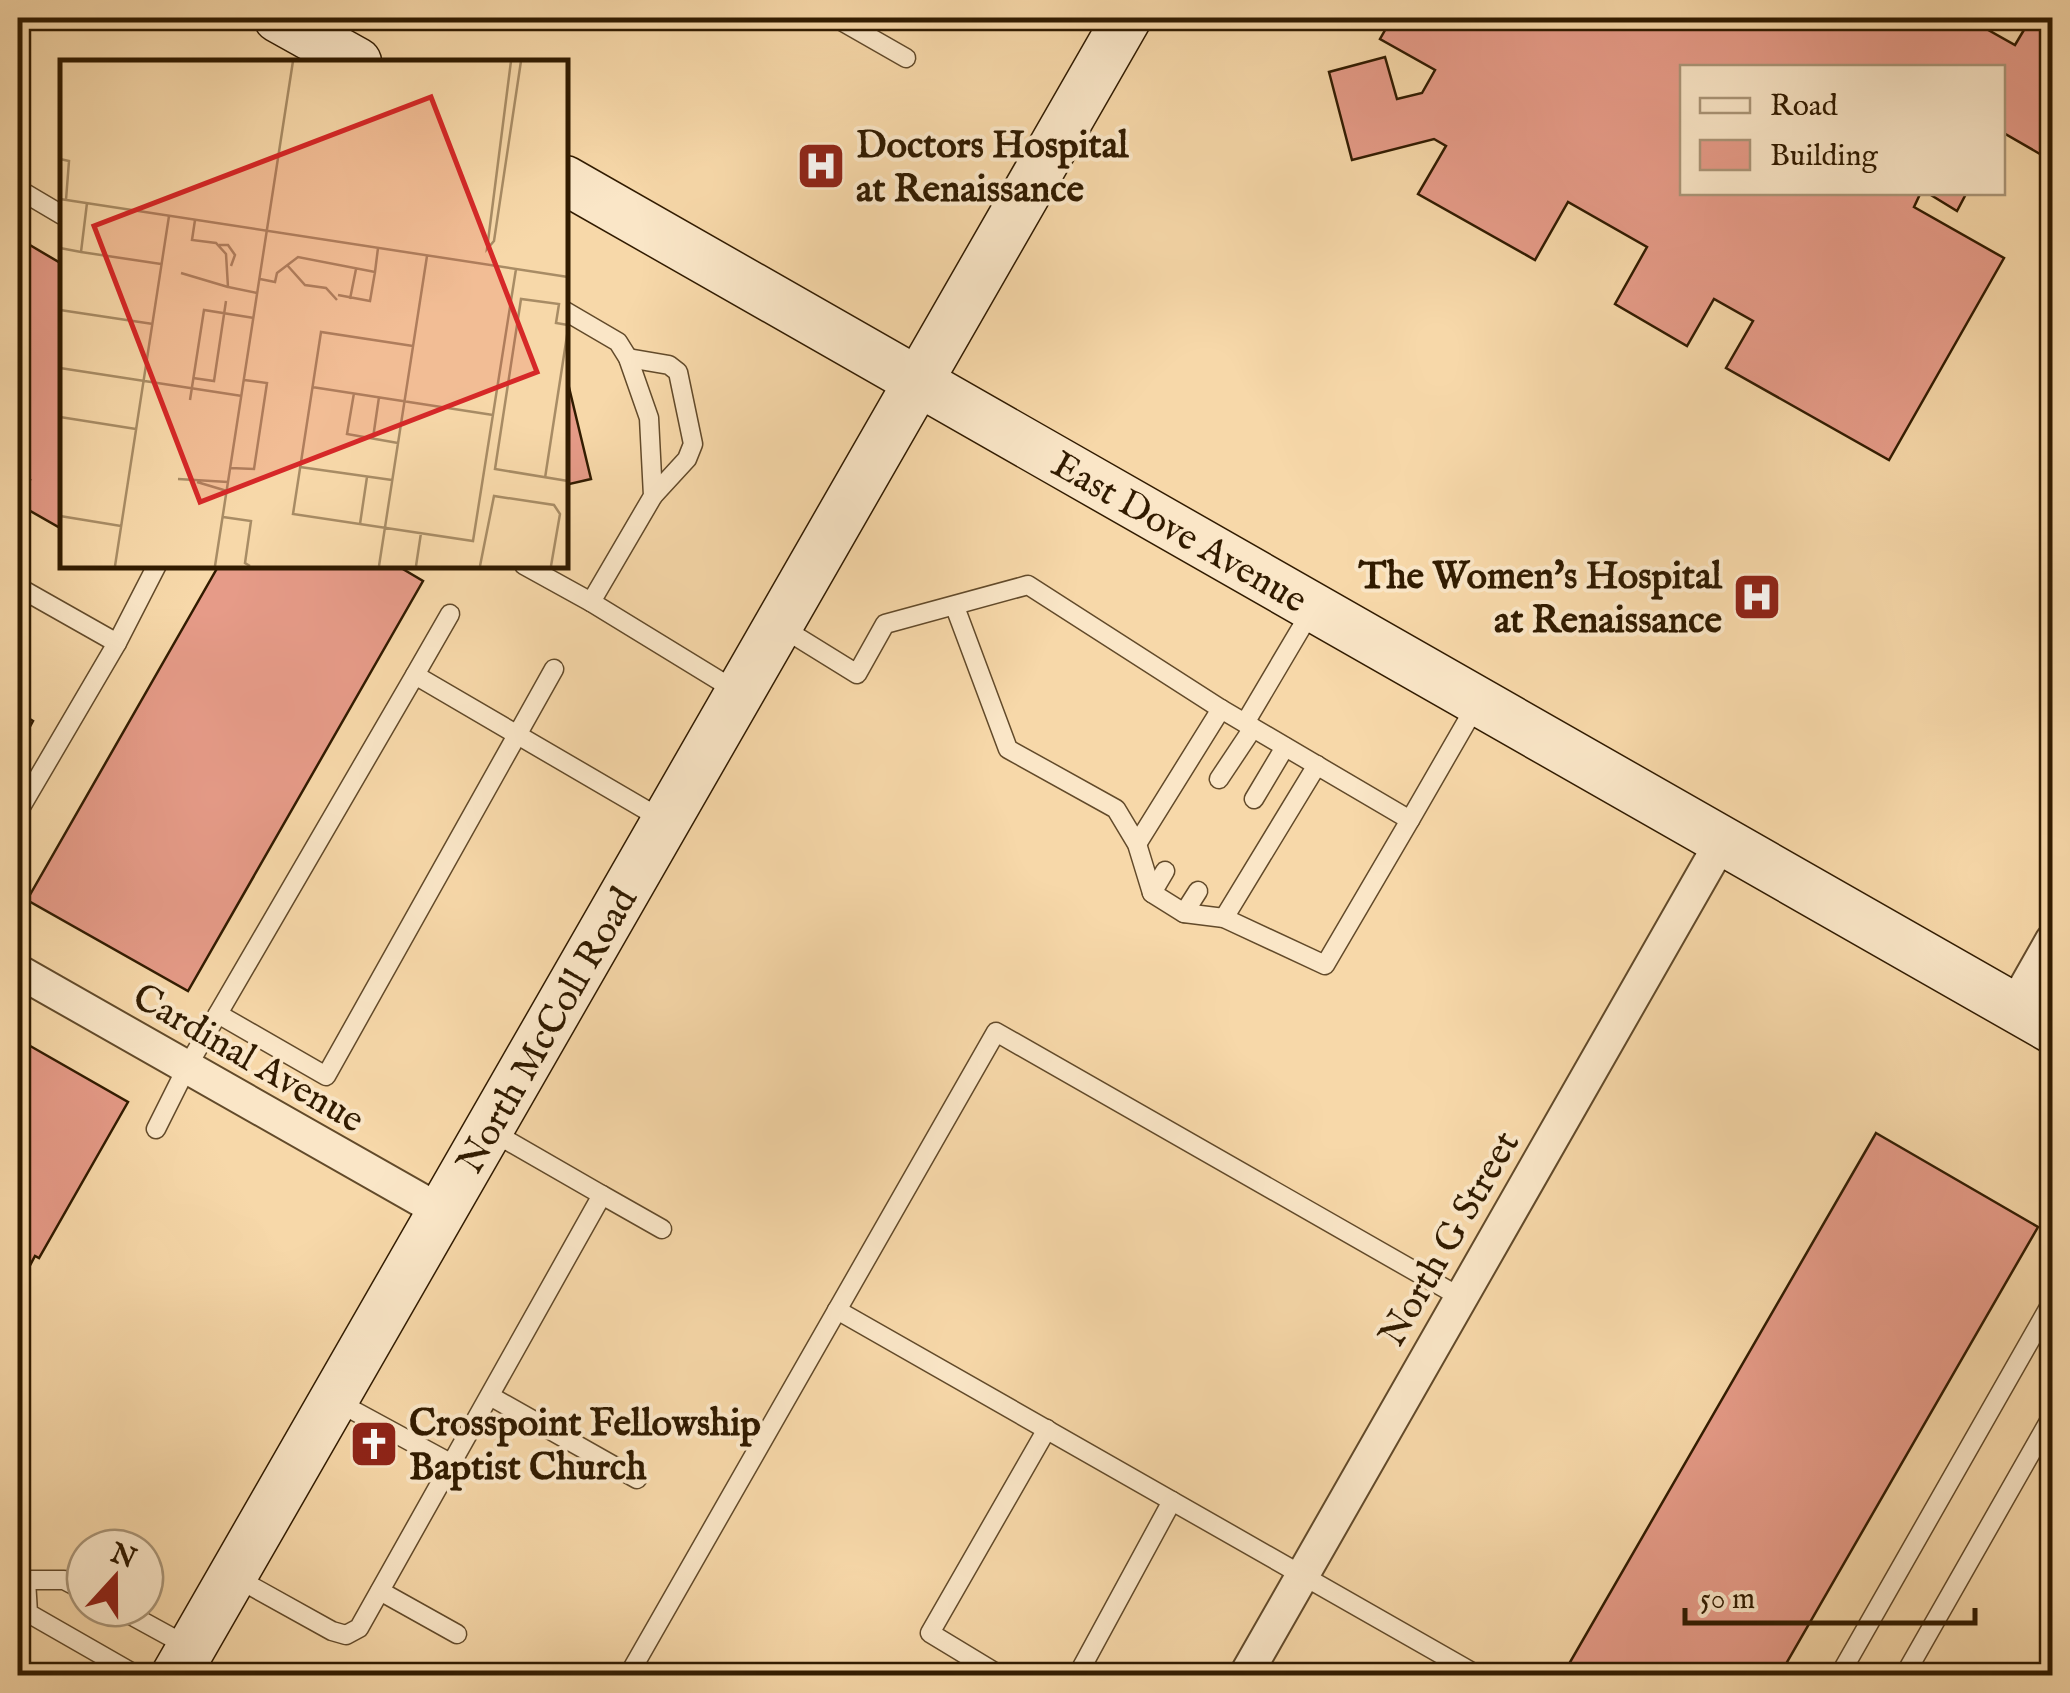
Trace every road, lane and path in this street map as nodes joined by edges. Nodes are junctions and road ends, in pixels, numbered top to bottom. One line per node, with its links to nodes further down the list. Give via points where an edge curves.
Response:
1 (278, 18): 5 (main road)
2 (836, 18): 4 (lane)
3 (1127, 18): 11 (main road, North McColl Road)
4 (906, 58)
5 (352, 60)
6 (568, 182): 11 (main road, East Dove Avenue)
7 (18, 189): 8 (lane)
8 (60, 214)
9 (568, 314): 10 (lane, via 618,342)
10 (628, 358): 12 (lane, via 649,418); 12 (lane, via 669,364 678,372 693,444)
11 (916, 382): 18 (main road, East Dove Avenue); 20 (main road, North McColl Road)
12 (653, 496): 16 (lane)
13 (155, 568): 21 (lane)
14 (529, 568): 16 (lane)
15 (18, 587): 21 (lane)
16 (591, 602): 24 (lane)
17 (955, 607): 20 (lane, via 885,624 857,674); 26 (lane, via 1028,585); 37 (lane, via 1008,749 1116,809)
18 (1313, 608): 25 (main road, East Dove Avenue); 27 (lane)
19 (450, 614): 23 (lane)
20 (778, 626): 24 (main road, North McColl Road)
21 (117, 644): 33 (lane)
22 (554, 669): 28 (lane)
23 (415, 675): 28 (lane); 45 (lane)
24 (739, 692): 35 (main road, North McColl Road)
25 (1478, 702): 34 (lane); 36 (main road, East Dove Avenue)
26 (1221, 708): 27 (lane); 37 (lane)
27 (1249, 725): 29 (lane); 31 (lane)
28 (516, 734): 35 (lane); 45 (lane, via 326,1076)
29 (1285, 747): 30 (lane); 32 (lane)
30 (1317, 766): 34 (lane); 42 (lane)
31 (1220, 779)
32 (1254, 798)
33 (18, 812)
34 (1410, 820): 42 (lane, via 1324,965)
35 (666, 821): 49 (main road, North McColl Road)
36 (1722, 841): 46 (main road, East Dove Avenue); 53 (street, North G Street)
37 (1137, 844): 40 (lane)
38 (1166, 871): 40 (lane)
39 (1198, 891): 41 (lane)
40 (1152, 893): 41 (lane)
41 (1184, 913): 42 (lane)
42 (1224, 918)
43 (2052, 940): 46 (street)
44 (18, 971): 47 (street, Cardinal Avenue)
45 (218, 1014): 47 (lane)
46 (2033, 1018)
47 (186, 1067): 48 (lane); 51 (street, Cardinal Avenue)
48 (156, 1128)
49 (489, 1130): 50 (lane); 51 (main road, North McColl Road)
50 (602, 1194): 52 (lane); 56 (lane)
51 (442, 1212): 57 (main road, North McColl Road)
52 (662, 1229)
53 (1460, 1297): 55 (lane, via 996,1032); 63 (street, North G Street)
54 (2052, 1302): 77 (lane)
55 (838, 1310): 59 (lane); 72 (lane)
56 (490, 1396): 60 (lane); 61 (lane)
57 (334, 1399): 60 (lane); 64 (main road, North McColl Road)
58 (2052, 1416): 78 (lane)
59 (1047, 1429): 62 (lane); 73 (lane, via 930,1633)
60 (452, 1464): 67 (lane)
61 (637, 1479)
62 (1172, 1501): 63 (lane); 74 (lane)
63 (1302, 1575): 75 (street, North G Street); 76 (lane)
64 (232, 1576): 67 (lane, via 346,1635 360,1628); 70 (main road, North McColl Road)
65 (22, 1578): 66 (lane); 71 (lane, via 28,1613)
66 (65, 1581)
67 (380, 1590): 69 (lane)
68 (142, 1628): 70 (lane)
69 (457, 1634)
70 (183, 1662)
71 (138, 1676)
72 (628, 1676)
73 (1001, 1676)
74 (1077, 1676)
75 (1245, 1676)
76 (1479, 1676)
77 (1839, 1676)
78 (1904, 1676)

